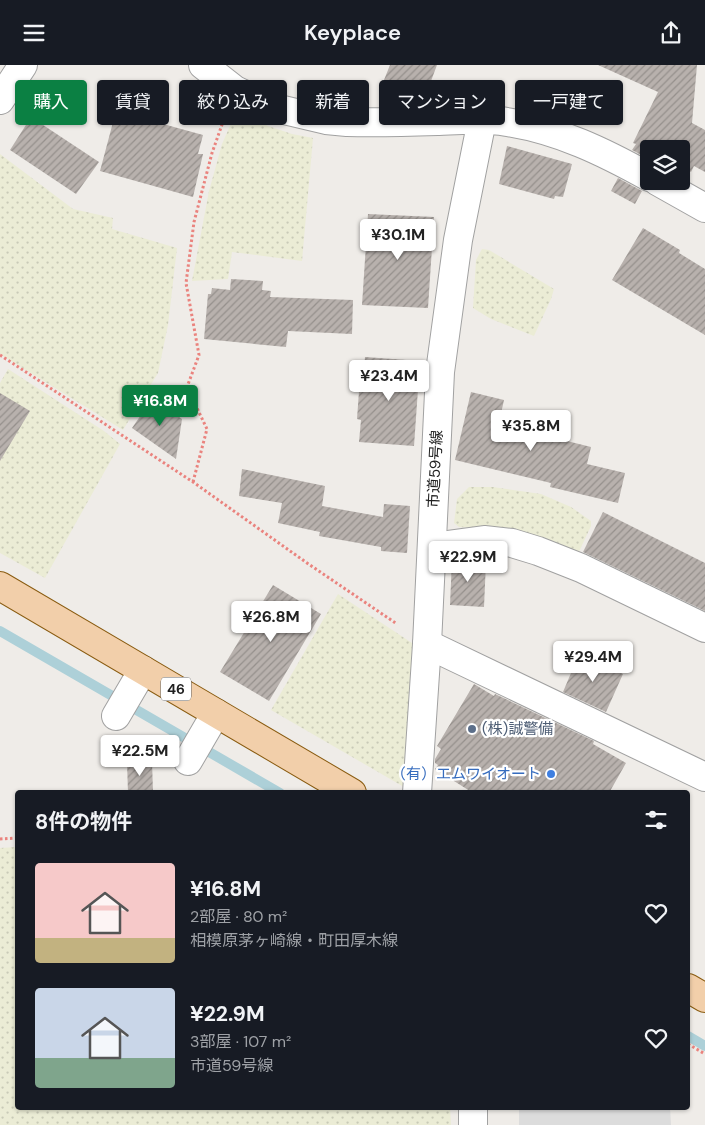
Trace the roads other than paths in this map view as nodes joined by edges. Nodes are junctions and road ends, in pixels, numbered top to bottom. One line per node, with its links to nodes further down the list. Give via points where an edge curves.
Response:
1 (23, 65): 3 (street)
2 (203, 65): 5 (street, via 235,90 271,107 326,120)
3 (1, 95)
4 (505, 121): 7 (street, via 571,138)
5 (379, 123)
6 (481, 125): 10 (street, 市道59号線, via 458,240 440,372)
7 (640, 172)
8 (672, 190): 9 (street)
9 (705, 208)
10 (432, 547): 12 (street, via 484,540 512,543 581,568); 13 (street, 市道59号線)
11 (0, 586): 14 (main road, 46)
12 (705, 628)
13 (427, 644): 18 (street); 20 (street, 市道59号線)
14 (143, 670): 15 (street); 16 (main road, 46)
15 (123, 705)
16 (216, 713): 17 (street); 19 (main road, 46)
17 (195, 749)
18 (705, 777)
19 (347, 790)
20 (417, 790)
21 (690, 989): 22 (main road)
22 (705, 998)
23 (473, 1110): 24 (street)
24 (473, 1125)

